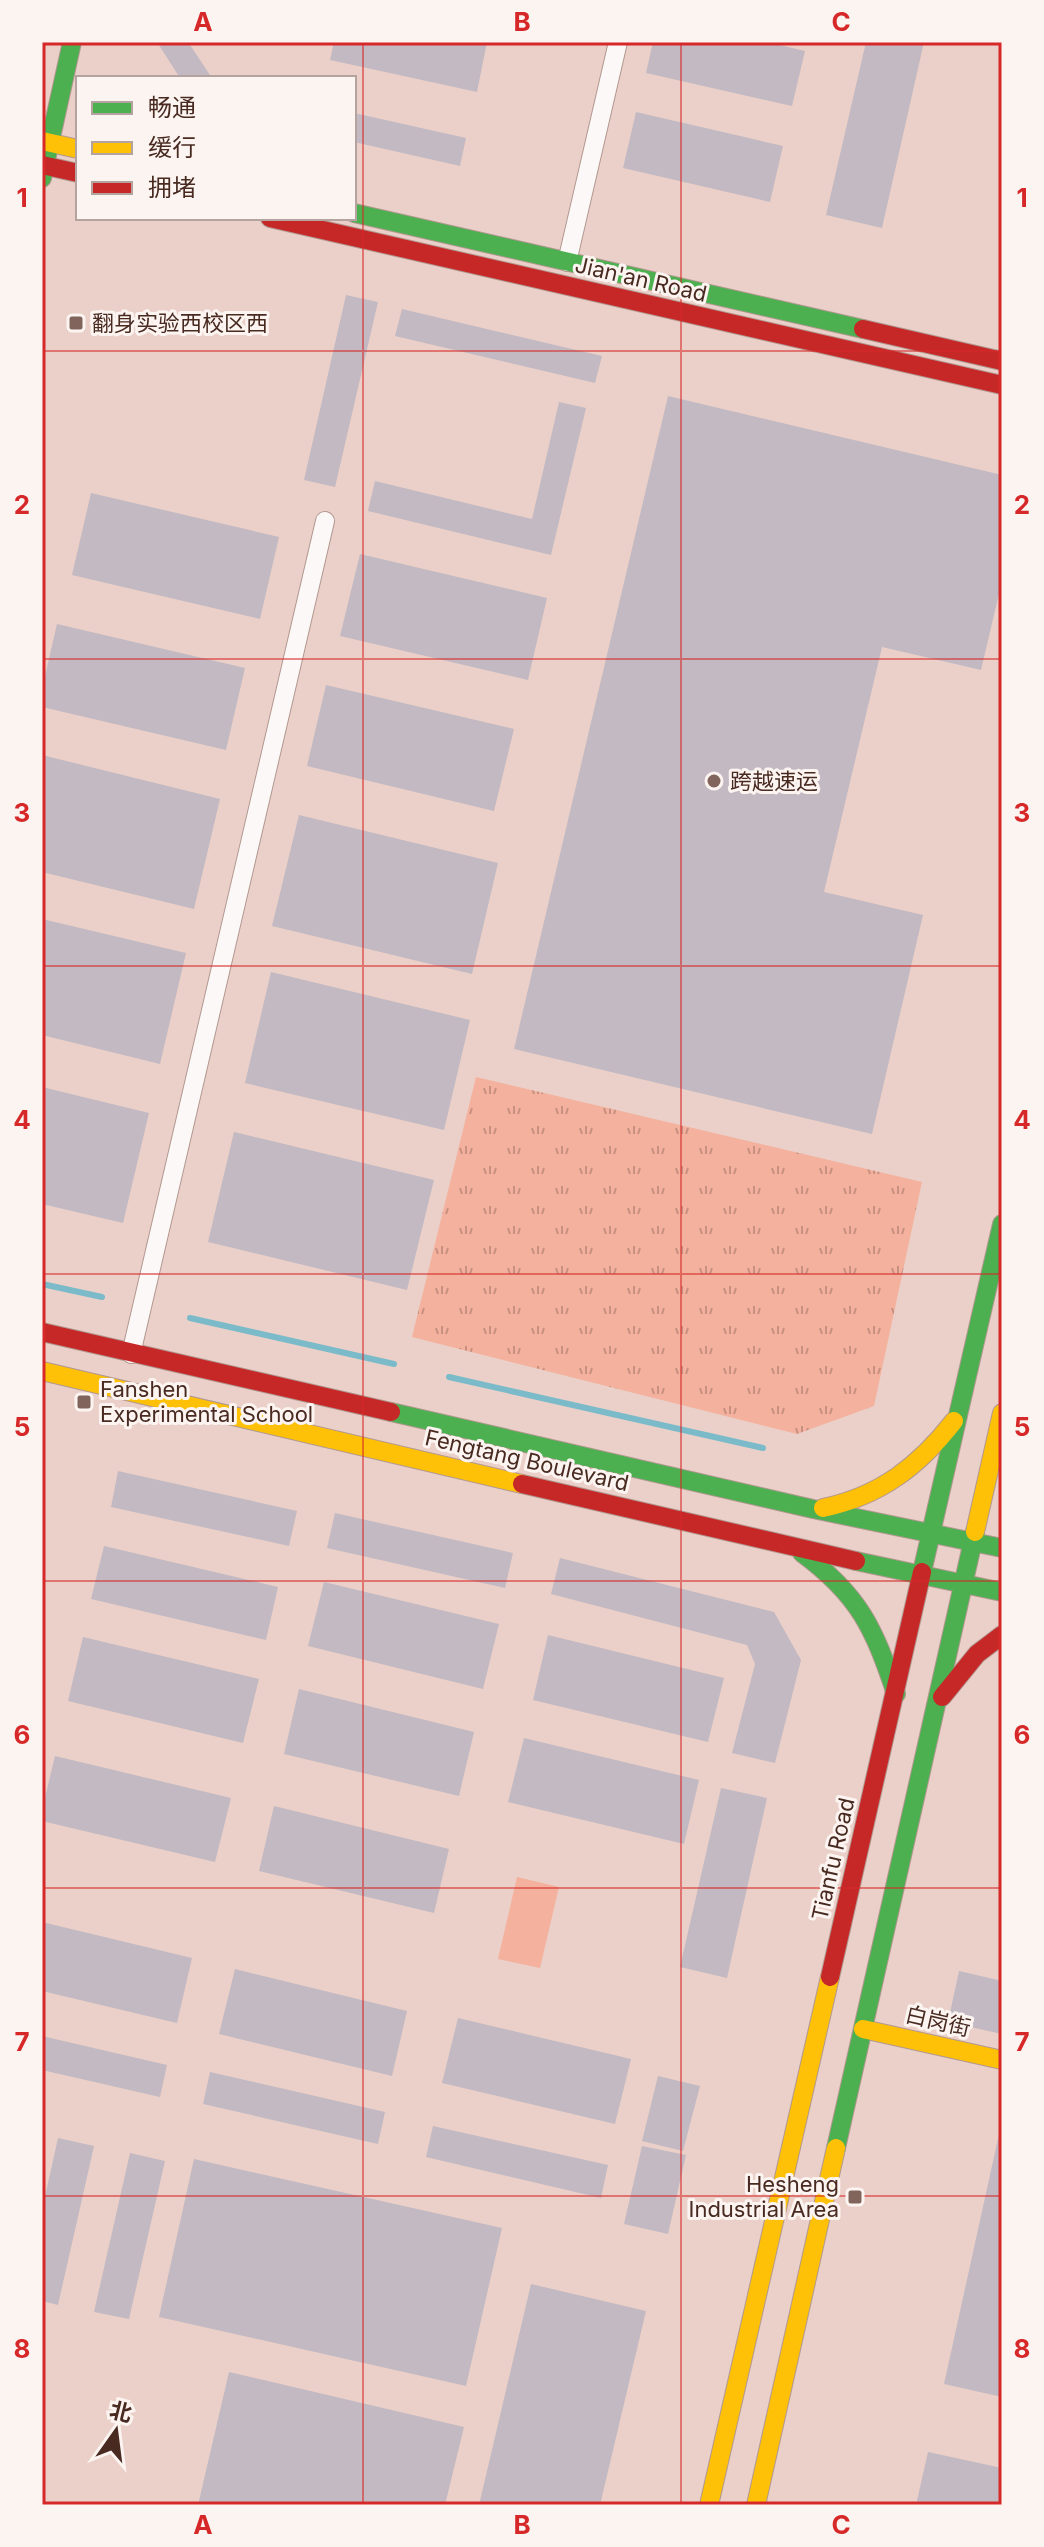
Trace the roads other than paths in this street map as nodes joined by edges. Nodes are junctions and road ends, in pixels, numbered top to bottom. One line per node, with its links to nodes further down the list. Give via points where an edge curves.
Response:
1 (72, 42): 3 (main road)
2 (618, 42): 9 (street)
3 (46, 142): 4 (main road); 5 (main road)
4 (76, 149)
5 (43, 169): 6 (main road)
6 (76, 173)
7 (356, 213): 9 (main road, Jian'an Road)
8 (279, 220): 11 (main road, Jian'an Road)
9 (567, 262): 10 (main road, Jian'an Road)
10 (1002, 361)
11 (1002, 385)
12 (325, 521): 15 (street)
13 (1002, 1224): 17 (main road, Tianfu Road)
14 (42, 1332): 15 (main road, Fengtang Boulevard)
15 (131, 1354): 19 (main road, Fengtang Boulevard)
16 (42, 1371): 22 (main road, Fengtang Boulevard)
17 (959, 1414): 19 (main road, via 935,1448 888,1485 862,1499); 20 (main road, Tianfu Road)
18 (1002, 1419): 21 (main road)
19 (813, 1509): 20 (main road, Fengtang Boulevard)
20 (932, 1534): 21 (main road, Fengtang Boulevard); 24 (main road, Tianfu Road)
21 (973, 1542): 23 (main road, Fengtang Boulevard); 25 (main road)
22 (795, 1548): 24 (main road, Fengtang Boulevard); 28 (main road, via 844,1586 861,1608)
23 (1002, 1548)
24 (923, 1575): 25 (main road, Fengtang Boulevard); 28 (main road, Tianfu Road)
25 (964, 1584): 26 (main road, Fengtang Boulevard); 29 (main road)
26 (1002, 1592)
27 (1002, 1635): 29 (main road, via 977,1654)
28 (896, 1694): 32 (main road, Tianfu Road)
29 (936, 1704): 30 (main road)
30 (863, 2029): 31 (main road, 白岗街); 33 (main road)
31 (1002, 2060)
32 (709, 2505)
33 (756, 2505)

